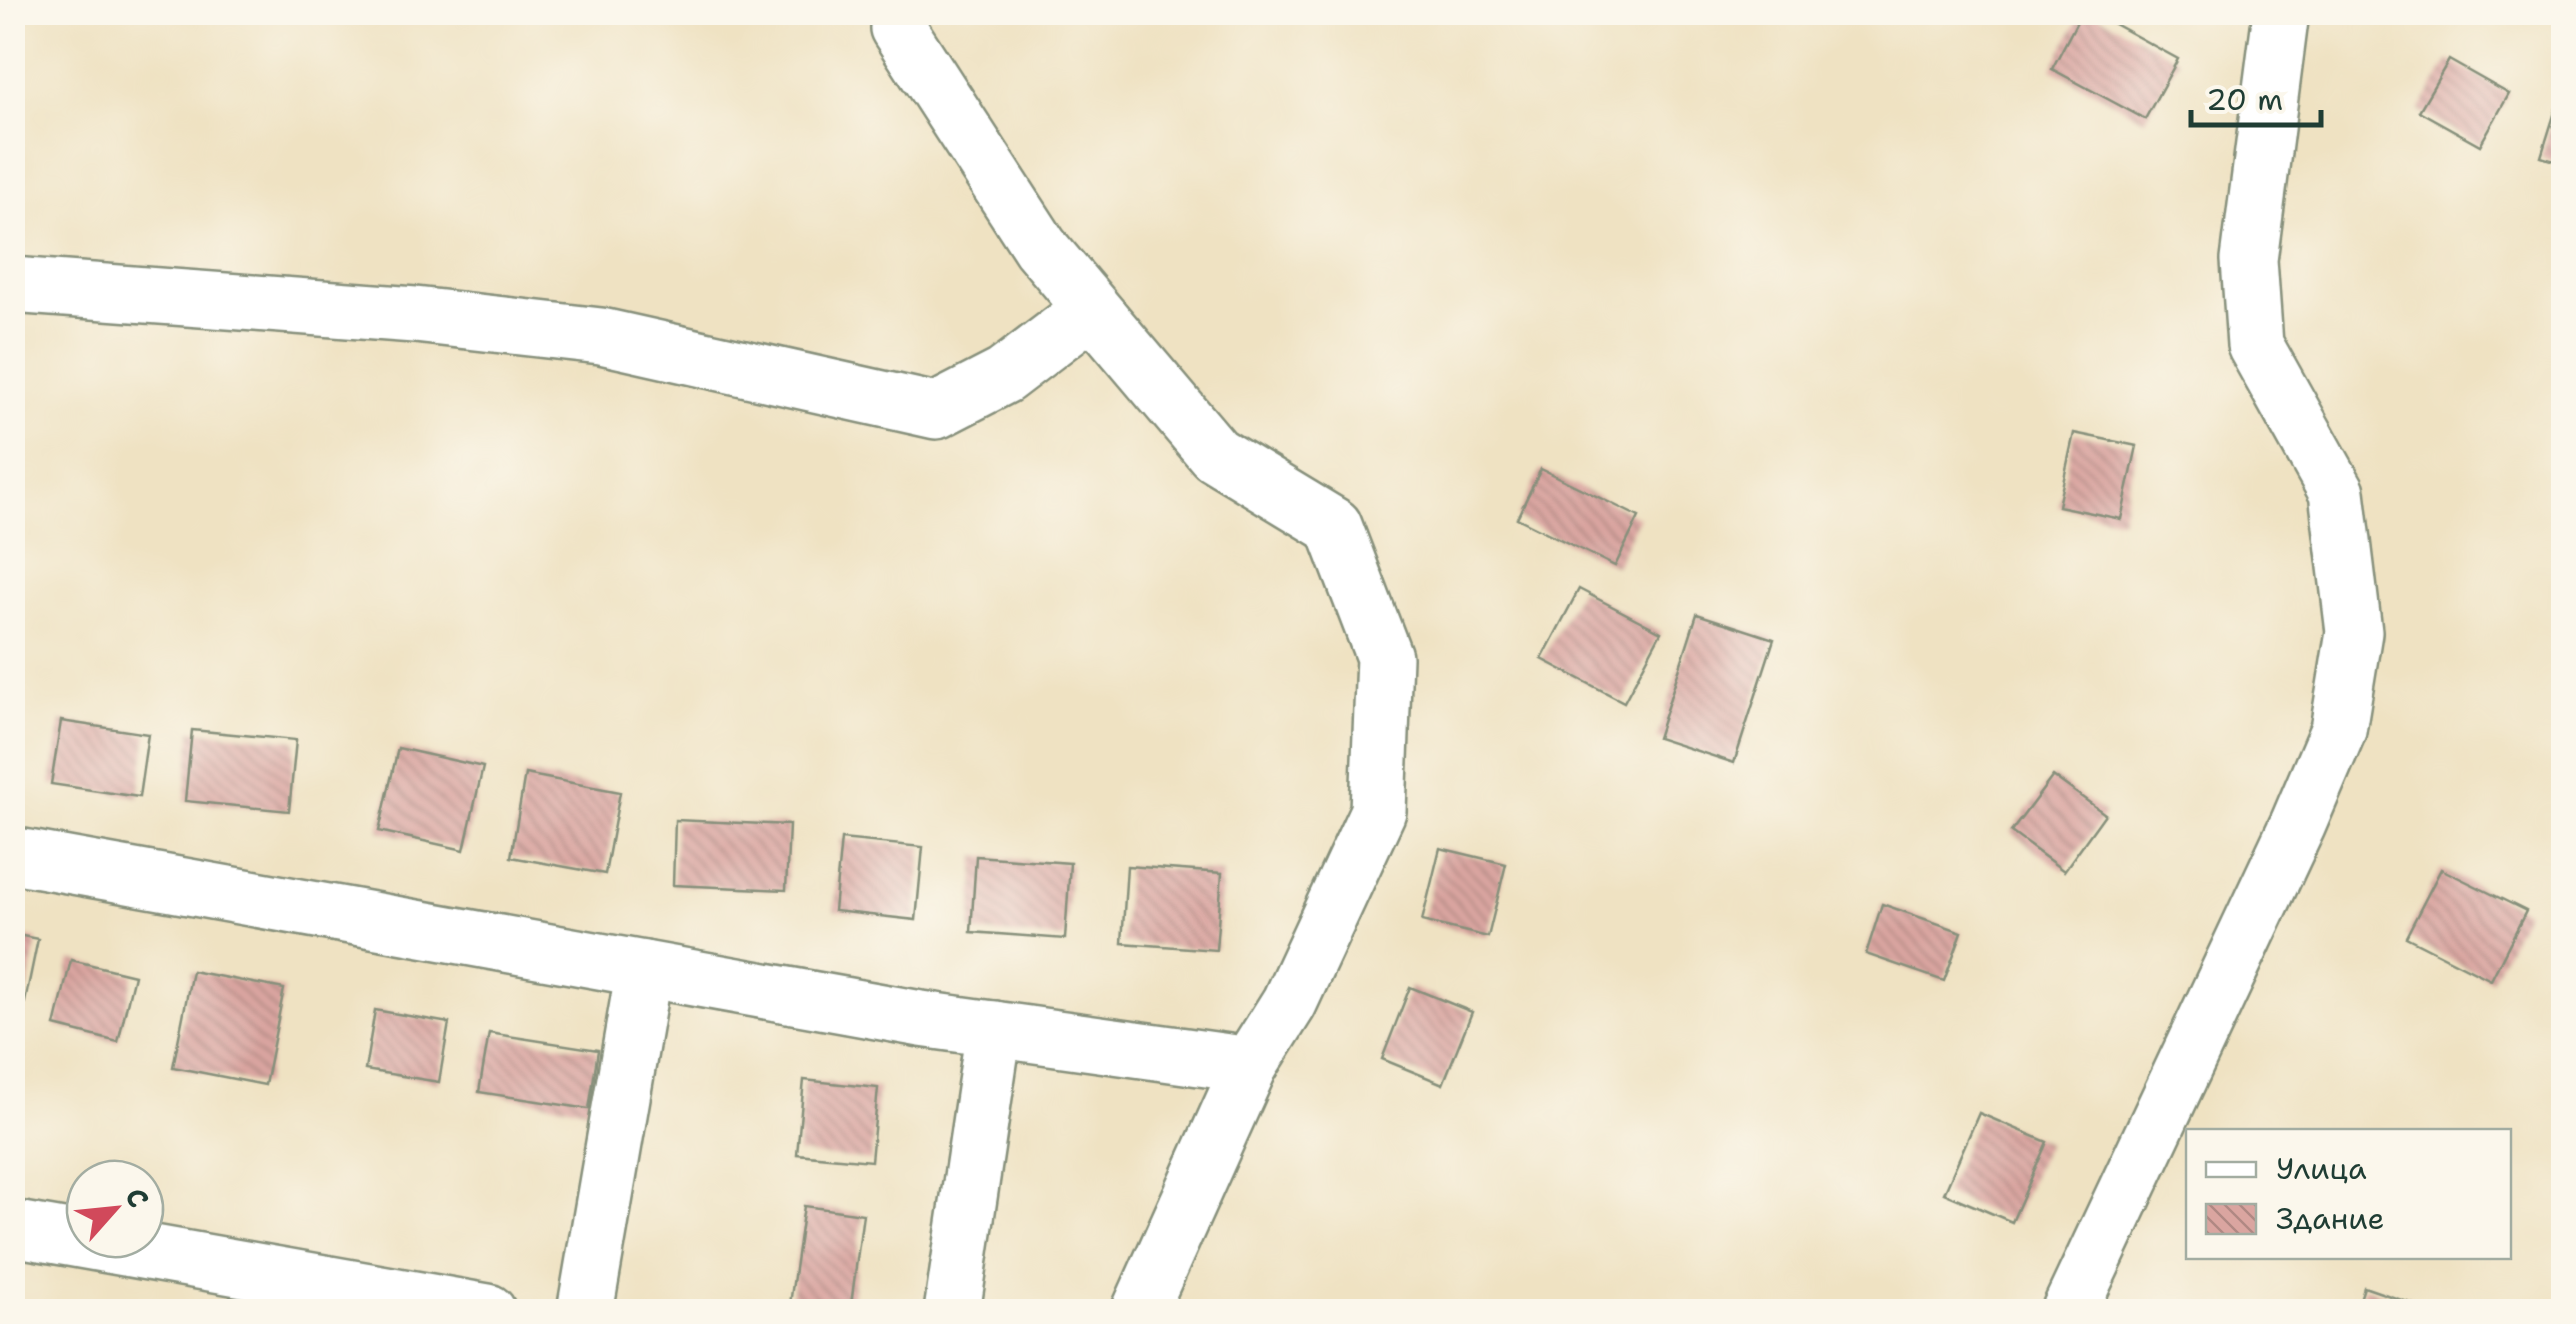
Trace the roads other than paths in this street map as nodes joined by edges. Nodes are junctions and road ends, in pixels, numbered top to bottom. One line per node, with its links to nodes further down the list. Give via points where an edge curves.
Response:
1 (902, 12): 4 (street, via 898,28 908,44 1040,247)
2 (2281, 12): 14 (street, via 2248,260 2255,345 2337,492 2354,632 2338,730)
3 (12, 285): 4 (street, via 414,314 601,336 936,411 1004,376)
4 (1092, 308): 8 (street, via 1215,454 1334,526 1384,657 1378,811 1289,1003)
5 (12, 856): 6 (street)
6 (644, 969): 7 (street); 11 (street)
7 (994, 1029): 8 (street); 12 (street)
8 (1250, 1065): 13 (street)
9 (12, 1228): 10 (street)
10 (488, 1312)
11 (585, 1312)
12 (952, 1312)
13 (1139, 1312)
14 (2069, 1312)

